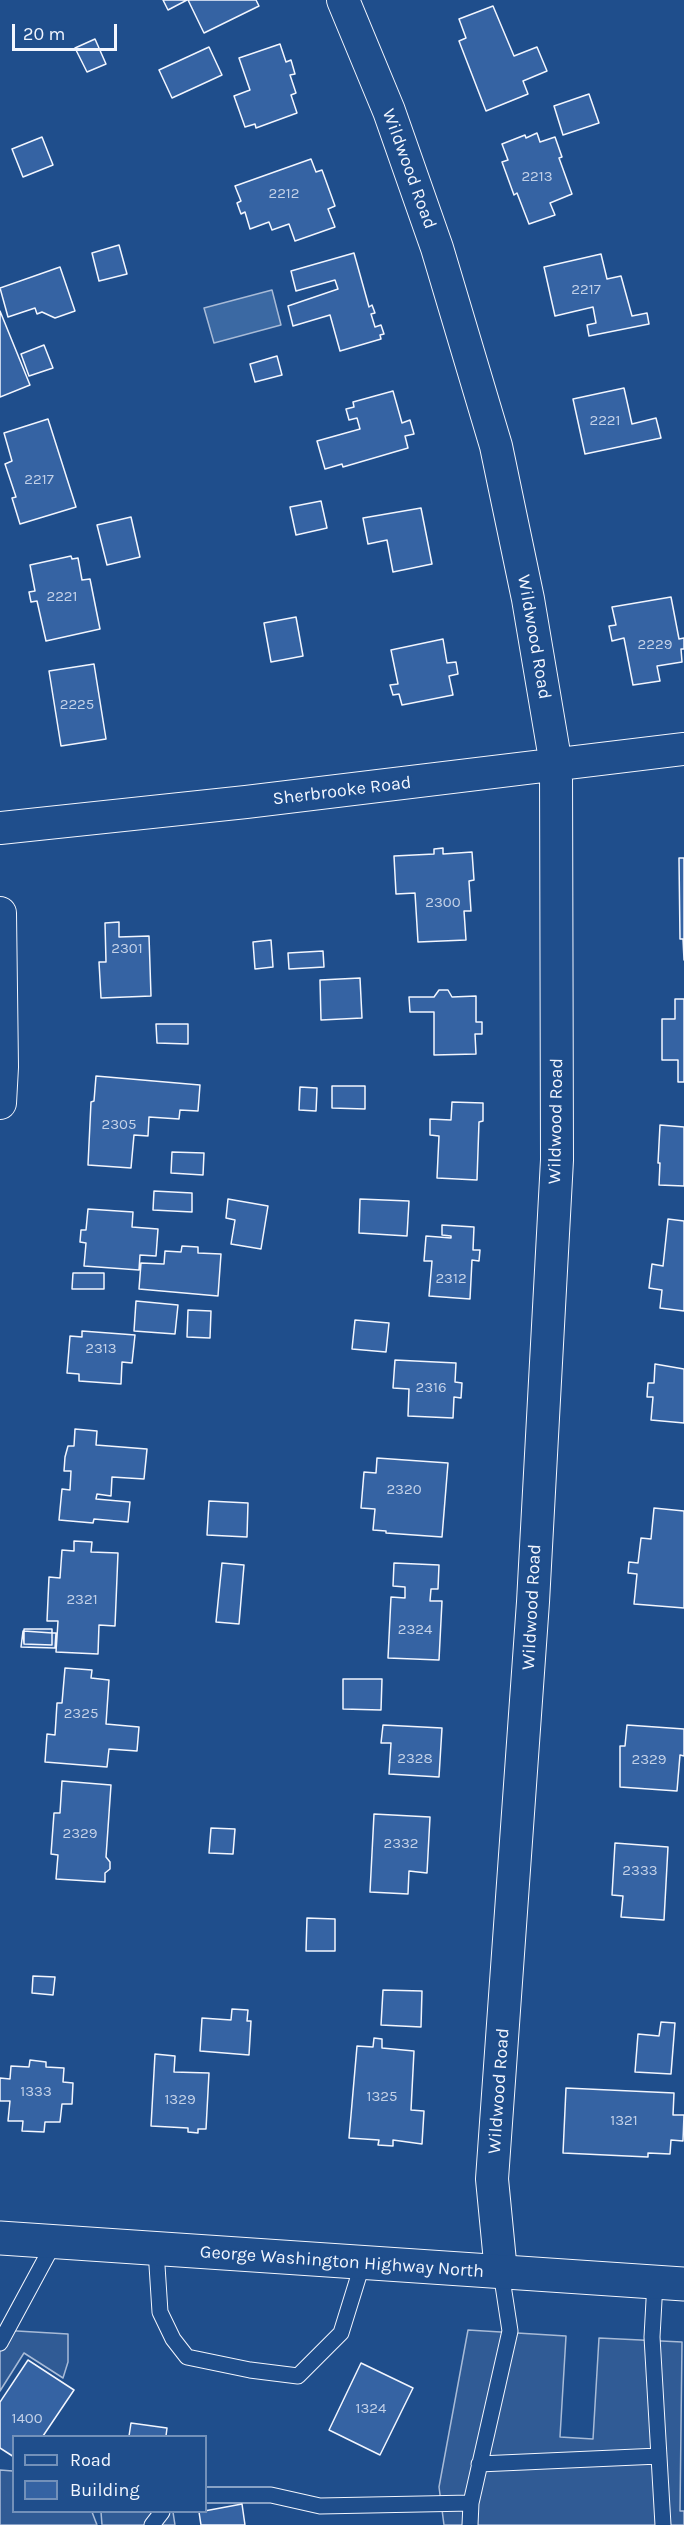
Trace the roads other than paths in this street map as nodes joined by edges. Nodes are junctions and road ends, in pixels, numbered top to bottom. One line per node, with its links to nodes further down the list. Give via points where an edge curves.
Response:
1 (343, 0): 3 (street, Wildwood Road, via 389,111 437,248 496,446 528,599)
2 (684, 749): 3 (street, Sherbrooke Road)
3 (556, 765): 4 (street, Sherbrooke Road); 11 (street, Wildwood Road, via 557,1160 533,1602 492,2179)
4 (0, 828)
5 (0, 913): 6 (street)
6 (0, 1103)
7 (0, 2238): 8 (main road, George Washington Highway North)
8 (54, 2243): 9 (main road, George Washington Highway North); 13 (lane)
9 (156, 2250): 10 (main road, George Washington Highway North); 10 (lane, via 160,2312 172,2339 187,2357 298,2376 341,2334)
10 (363, 2262): 11 (main road, George Washington Highway North)
11 (501, 2271): 12 (main road, George Washington Highway North); 15 (lane, via 510,2331)
12 (669, 2283): 14 (lane, via 652,2337)
13 (0, 2343)
14 (659, 2456): 15 (lane); 19 (lane)
15 (480, 2464): 17 (lane)
16 (207, 2495): 17 (lane, via 271,2495 320,2506)
17 (471, 2504): 18 (lane)
18 (470, 2525)
19 (663, 2525)

